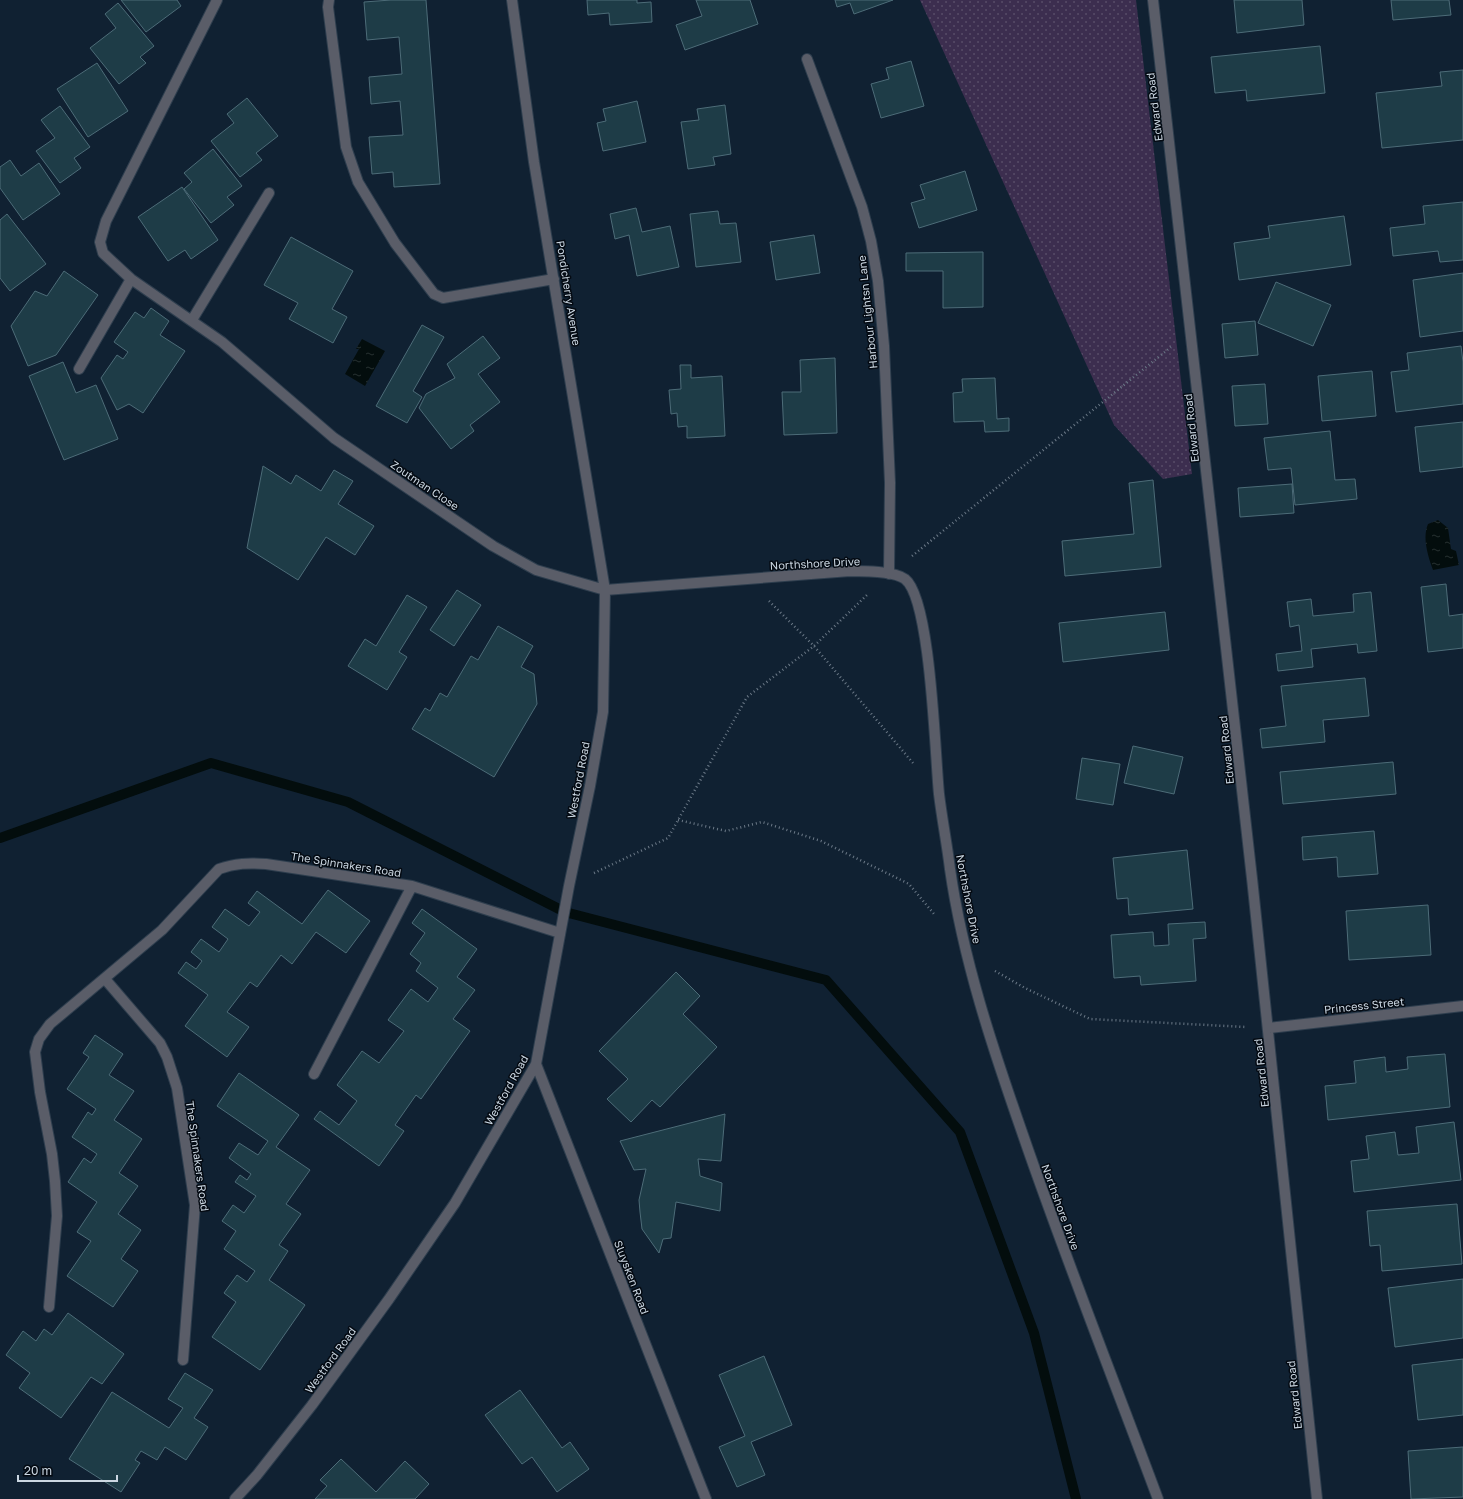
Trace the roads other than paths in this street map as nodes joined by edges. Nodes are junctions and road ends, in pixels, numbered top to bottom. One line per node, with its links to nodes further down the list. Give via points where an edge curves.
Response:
1 (217, 0): 7 (street, Zoutman Close, via 114,202 101,234 103,253)
2 (329, 0): 8 (street, via 346,147 351,165 358,182 395,243 427,286 434,294 443,298)
3 (512, 0): 8 (street, Pondicherry Avenue, via 534,162)
4 (1153, 0): 17 (street, Edward Road)
5 (807, 59): 11 (street, Harbour Lightsn Lane, via 862,207 878,281 884,346 890,483)
6 (269, 193): 9 (street)
7 (131, 279): 9 (street, Zoutman Close); 10 (street)
8 (554, 279): 12 (street, Pondicherry Avenue)
9 (192, 320): 12 (street, Zoutman Close, via 222,342 334,438 493,546 536,570)
10 (79, 369)
11 (889, 574): 12 (street, Northshore Drive, via 850,571); 24 (street, Northshore Drive, via 905,579 916,595 925,632 939,794 952,880 968,955 997,1060 1044,1198)
12 (605, 590): 14 (street, Westford Road, via 603,712)
13 (412, 886): 14 (street, The Spinnakers Road); 15 (street, The Spinnakers Road, via 266,864 231,865 219,869 162,930); 19 (street, The Spinnakers Road)
14 (560, 933): 18 (street, Westford Road)
15 (105, 979): 20 (street, The Spinnakers Road, via 50,1024 39,1039 35,1052 52,1154 57,1216); 21 (street, The Spinnakers Road, via 160,1044 177,1088 195,1204)
16 (1463, 1006): 17 (street, Princess Street)
17 (1269, 1028): 25 (street, Edward Road)
18 (536, 1064): 22 (street, Westford Road, via 454,1203 389,1299 312,1405); 23 (street, Sluysken Road)
19 (314, 1074)
20 (49, 1307)
21 (183, 1360)
22 (235, 1499)
23 (706, 1499)
24 (1158, 1499)
25 (1317, 1499)

